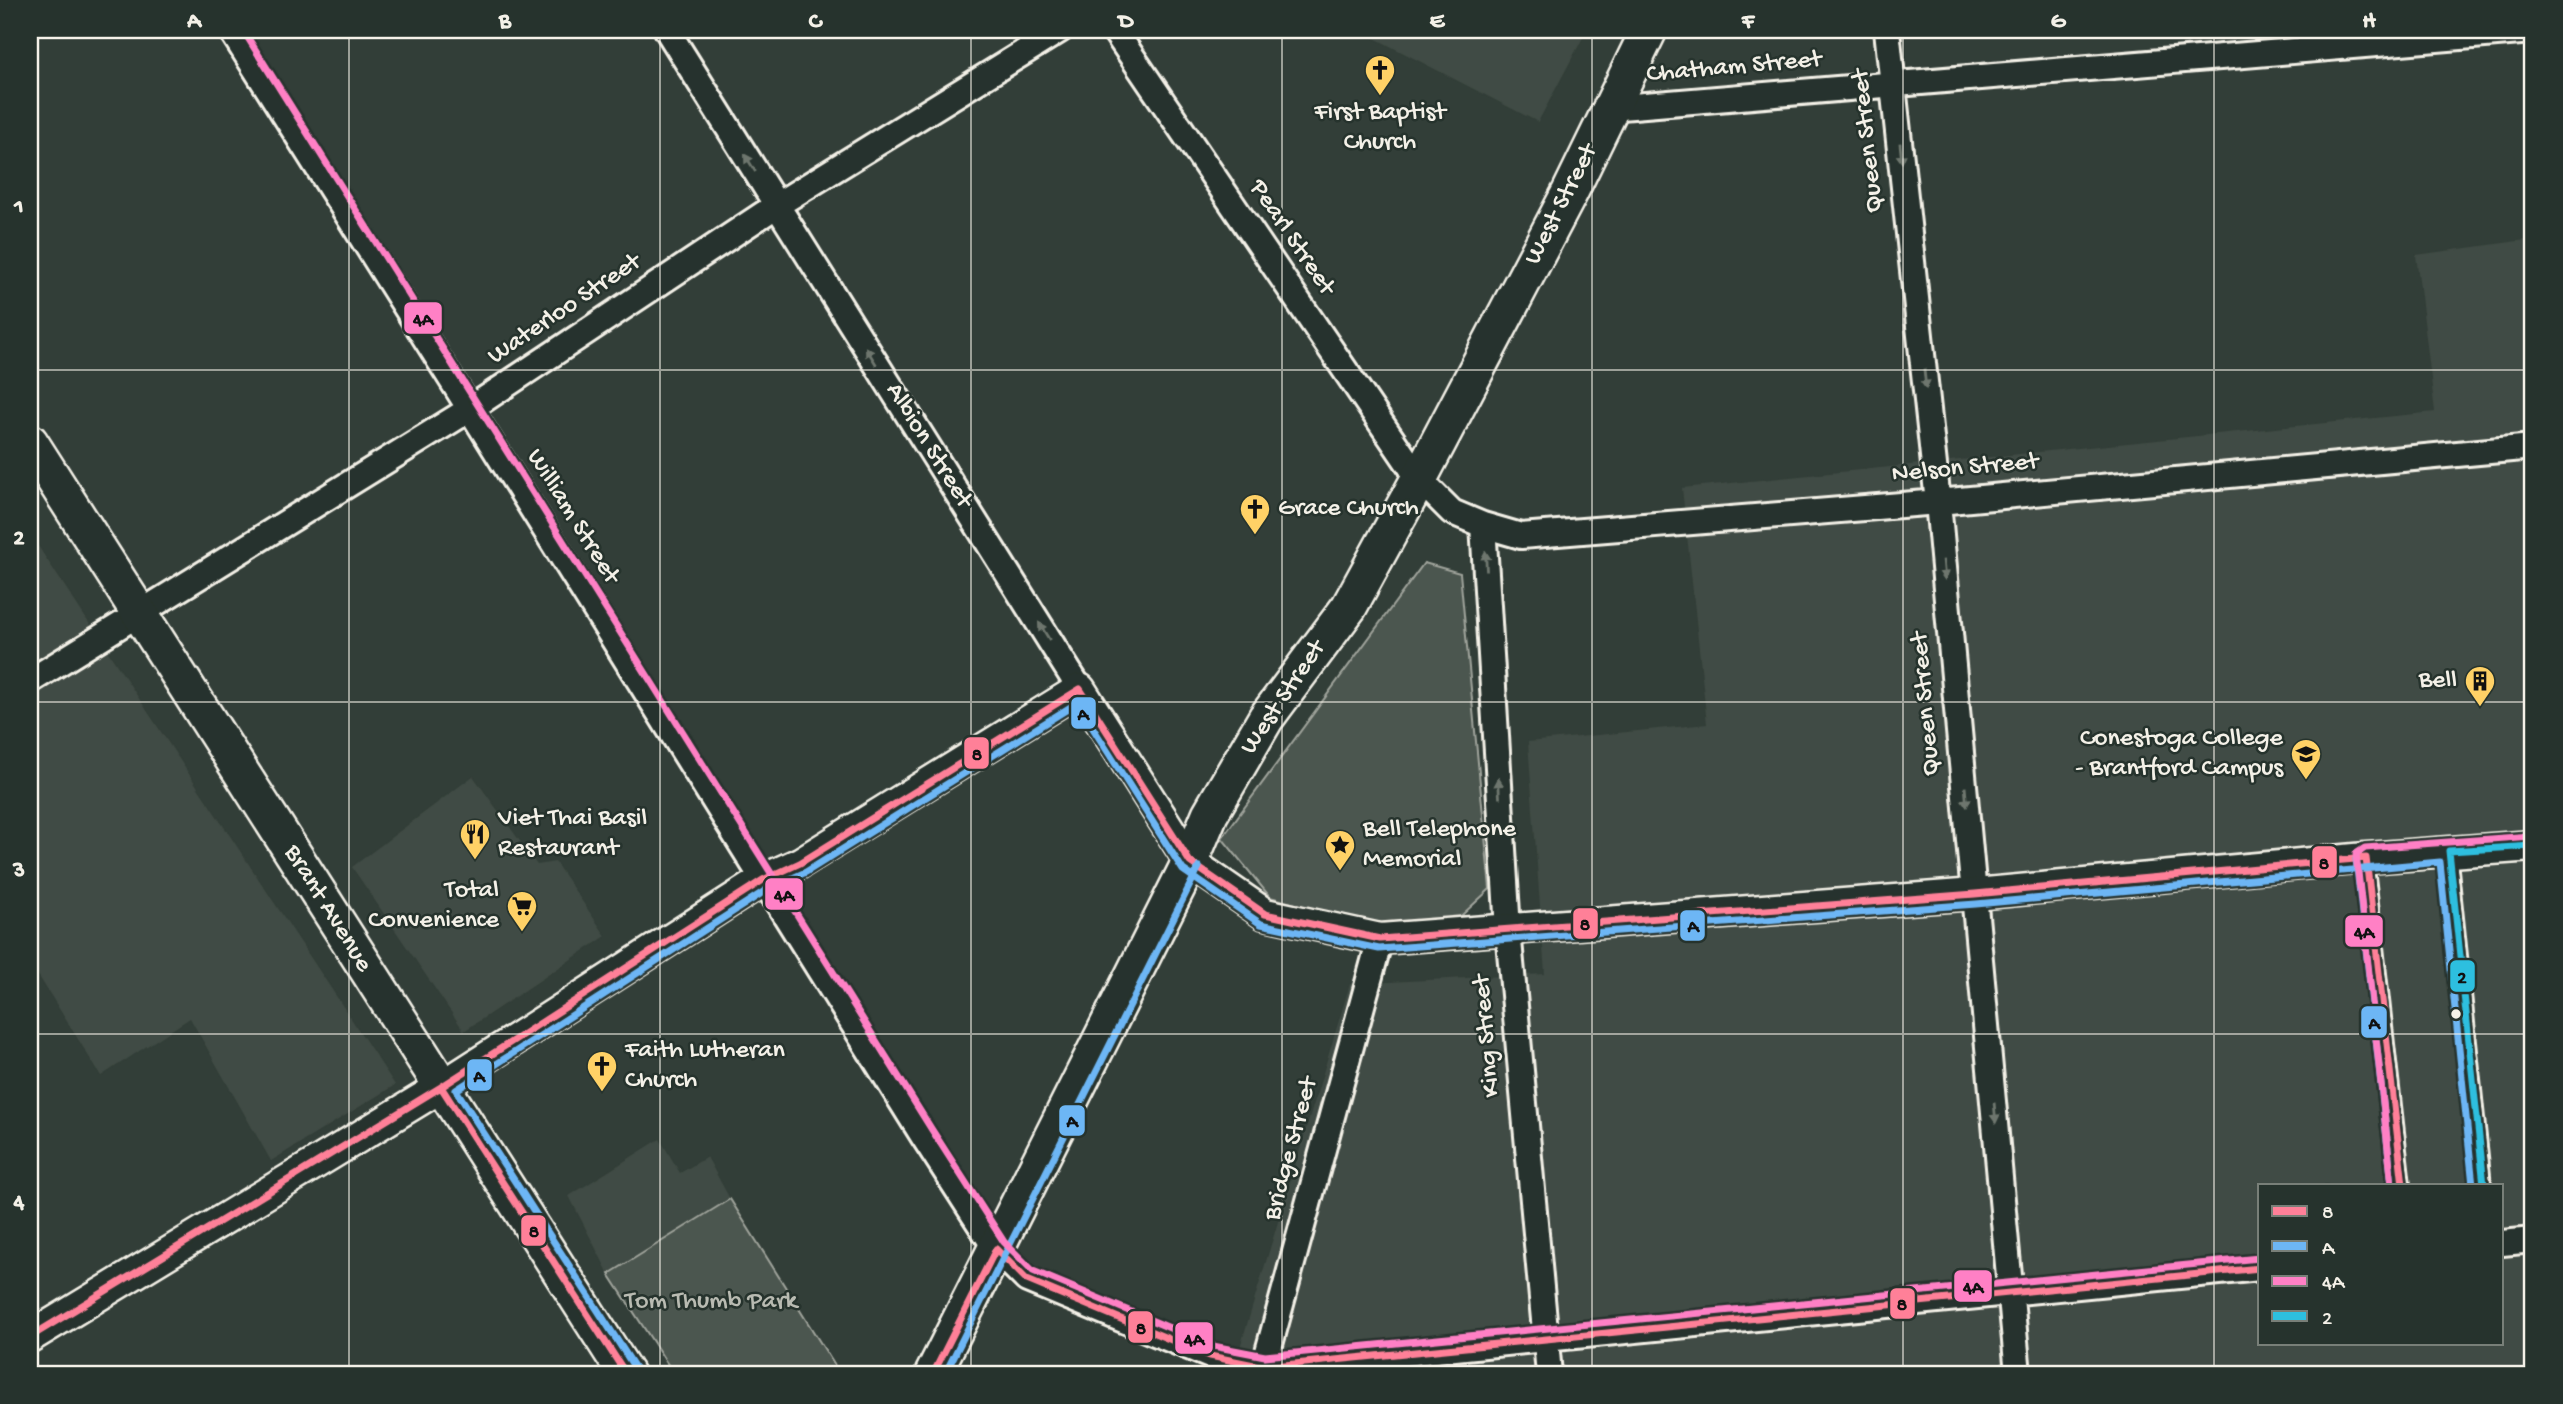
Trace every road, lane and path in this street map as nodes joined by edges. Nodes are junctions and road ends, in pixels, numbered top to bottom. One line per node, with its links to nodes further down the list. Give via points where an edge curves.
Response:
1 (231, 30): 11 (street, William Street)
2 (667, 30): 10 (street, Albion Street, one-way to 2)
3 (1060, 30): 10 (street, Waterloo Street)
4 (1114, 30): 14 (street, Pearl Street)
5 (1649, 30): 9 (main road, West Street)
6 (1887, 30): 8 (street, Queen Street)
7 (2533, 31): 8 (street, Chatham Street)
8 (1893, 85): 9 (street, Chatham Street); 15 (street, Queen Street, one-way to 15)
9 (1609, 108): 14 (main road, West Street, via 1570,192)
10 (777, 205): 11 (street, Waterloo Street); 19 (street, Albion Street, one-way to 10)
11 (470, 409): 17 (street, Waterloo Street); 24 (street, William Street)
12 (30, 442): 17 (main road, Brant Avenue)
13 (2533, 447): 15 (street, Nelson Street)
14 (1419, 479): 16 (street, Nelson Street, via 1452,512); 23 (main road, West Street, via 1349,607 1266,718 1210,814)
15 (1938, 502): 16 (street, Nelson Street, via 1521,536); 25 (street, Queen Street, one-way to 25)
16 (1483, 525): 26 (street, King Street, one-way to 16)
17 (139, 614): 18 (street, Waterloo Street); 28 (main road, Brant Avenue)
18 (30, 681)
19 (1080, 689): 23 (street, Albion Street); 24 (street, via 800,863)
20 (2533, 846): 21 (street)
21 (2449, 851): 22 (street); 30 (lane)
22 (2366, 858): 25 (street); 29 (lane)
23 (1190, 862): 27 (street, via 1265,914); 33 (main road, West Street)
24 (763, 880): 28 (street); 33 (street, William Street)
25 (1975, 894): 26 (street); 35 (street, Queen Street, one-way to 35)
26 (1508, 930): 27 (street); 37 (street, King Street)
27 (1380, 939): 38 (street, Bridge Street)
28 (441, 1087): 36 (street); 39 (main road, Brant Avenue)
29 (2403, 1184)
30 (2484, 1184)
31 (2533, 1240): 32 (street)
32 (2504, 1243)
33 (996, 1249): 38 (street, William Street, via 1027,1280 1210,1356); 40 (main road, West Street)
34 (2258, 1268): 35 (street, William Street)
35 (2012, 1293): 37 (street, William Street); 42 (street, Queen Street)
36 (30, 1337)
37 (1547, 1338): 38 (street, William Street); 41 (street, King Street)
38 (1263, 1371)
39 (626, 1374)
40 (933, 1374)
41 (1549, 1374)
42 (2018, 1374)

